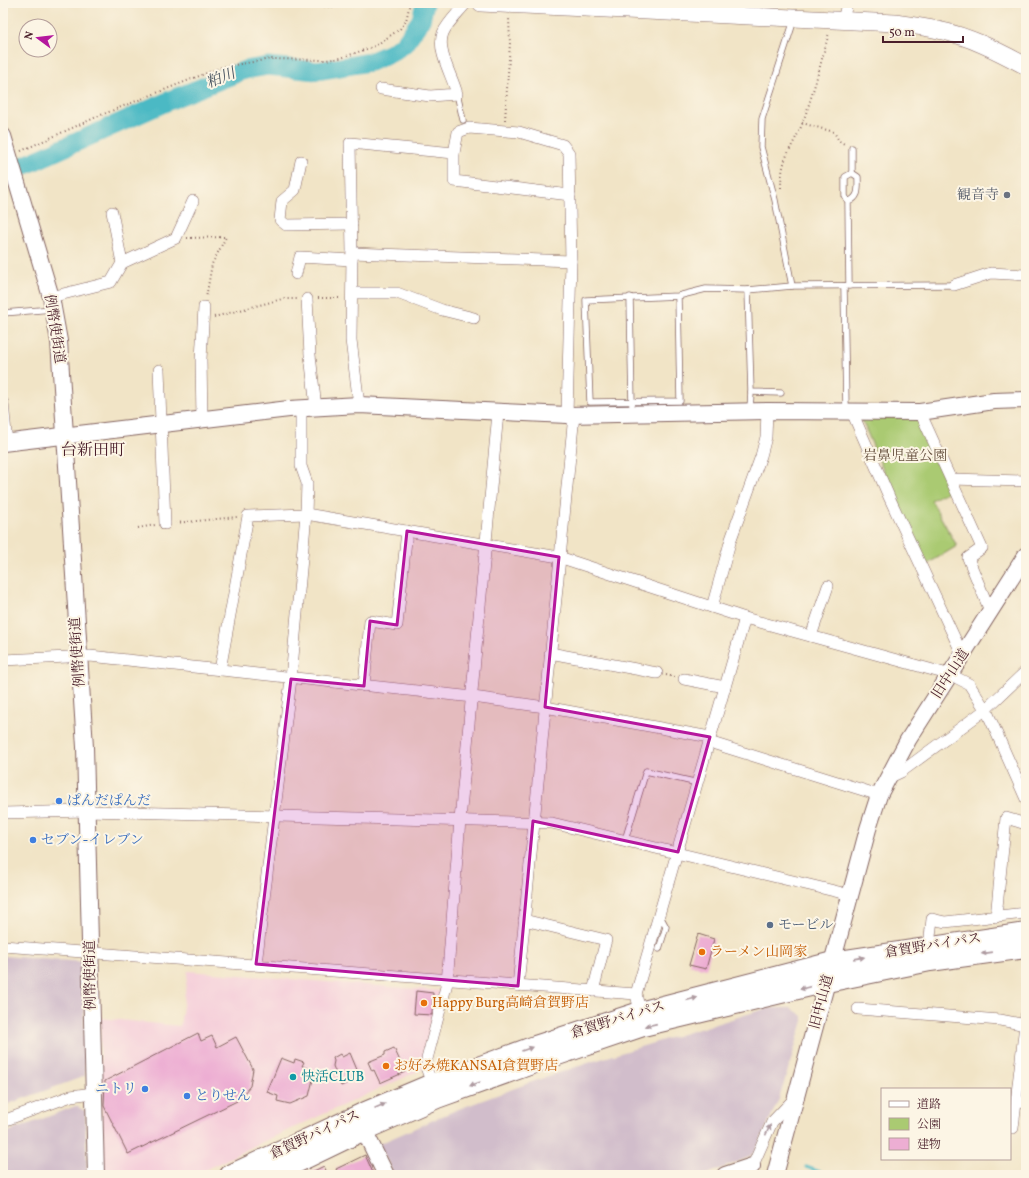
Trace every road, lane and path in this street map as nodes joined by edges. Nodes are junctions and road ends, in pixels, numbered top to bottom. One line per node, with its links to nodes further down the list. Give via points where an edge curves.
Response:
1 (240, 3): 7 (path)
2 (410, 3): 20 (path, via 406,21 400,29 375,46 341,58 271,59 222,67 101,116)
3 (466, 3): 13 (street, via 443,33 442,43 445,61)
4 (481, 3): 6 (main road)
5 (847, 3): 10 (street)
6 (508, 5): 8 (main road); 14 (path, via 510,43)
7 (344, 7)
8 (635, 7): 9 (main road)
9 (794, 20): 10 (main road); 25 (lane, via 762,119 761,147)
10 (838, 21): 11 (main road, via 895,23 938,30 990,48); 16 (path)
11 (1026, 66)
12 (381, 89): 13 (street, via 430,96)
13 (457, 94): 15 (lane)
14 (506, 117)
15 (463, 120)
16 (802, 123): 18 (path, via 834,132 839,141); 25 (path, via 784,158 781,195)
17 (3, 136): 20 (street, 例幣使街道)
18 (852, 148): 22 (lane)
19 (454, 153): 23 (street, via 454,181); 23 (street, via 458,132 469,128 519,132 563,145 569,153); 28 (street, via 350,143)
20 (10, 158): 43 (street, 例幣使街道)
21 (301, 161): 28 (street, via 295,190 282,201 280,220 286,225)
22 (852, 173): 26 (lane, via 845,177 845,196); 26 (lane, via 858,177 858,195)
23 (570, 195): 31 (street)
24 (193, 201): 29 (street)
25 (775, 202): 36 (lane)
26 (848, 202): 37 (lane)
27 (112, 212): 32 (street)
28 (352, 224): 30 (street)
29 (176, 238): 32 (street); 44 (path, via 226,237 212,264)
30 (352, 256): 31 (street); 33 (street, via 300,257); 39 (street)
31 (570, 261): 61 (street)
32 (122, 263): 43 (street, via 111,282)
33 (296, 274)
34 (1026, 275): 35 (street, via 991,273)
35 (954, 285): 37 (lane)
36 (792, 286): 37 (lane); 38 (lane)
37 (846, 286): 59 (lane)
38 (748, 290): 40 (lane, via 706,289); 49 (lane)
39 (352, 295): 41 (path); 46 (street, via 397,293 442,310); 53 (street, via 351,340)
40 (678, 296): 42 (lane); 55 (lane, via 680,400)
41 (307, 298): 47 (path, via 282,299); 54 (street, via 310,354)
42 (630, 298): 55 (lane); 55 (lane, via 586,300 590,402)
43 (52, 303): 45 (lane); 64 (street, 例幣使街道, via 59,341)
44 (204, 307): 47 (street)
45 (3, 313)
46 (474, 318)
47 (203, 319): 62 (street)
48 (159, 370): 63 (street)
49 (751, 392): 50 (lane); 58 (lane)
50 (781, 393)
51 (1026, 400): 60 (street, via 994,401)
52 (3, 403): 65 (street)
53 (359, 405): 54 (street); 57 (street)
54 (308, 408): 62 (street); 68 (street, via 301,466 307,483)
55 (632, 408): 58 (street); 61 (street)
56 (767, 411): 58 (street); 59 (street); 77 (street, via 766,437 761,456 731,539)
57 (498, 412): 61 (street); 73 (street)
58 (750, 412)
59 (849, 412): 60 (street); 83 (street)
60 (920, 412): 66 (street)
61 (570, 415): 75 (street)
62 (202, 420): 63 (street)
63 (161, 424): 64 (street); 70 (street)
64 (64, 436): 65 (street); 82 (street, 例幣使街道)
65 (5, 443)
66 (951, 479): 67 (street); 78 (street, via 982,548 968,558)
67 (1026, 481)
68 (306, 514): 69 (street); 72 (street); 89 (street)
69 (248, 516): 70 (path); 85 (street)
70 (165, 524): 71 (path)
71 (138, 528)
72 (407, 531): 73 (street); 91 (street, via 397,625 370,621)
73 (487, 545): 75 (street); 93 (street)
74 (1026, 555): 78 (street, 旧中山道)
75 (559, 557): 77 (street); 81 (street)
76 (828, 586): 80 (street)
77 (712, 607): 79 (street)
78 (990, 611): 83 (street, 旧中山道)
79 (745, 618): 80 (street); 92 (street)
80 (811, 636): 88 (street)
81 (550, 653): 87 (street); 94 (street)
82 (79, 656): 84 (street); 85 (street); 101 (street, 例幣使街道)
83 (963, 656): 88 (street, 旧中山道)
84 (3, 660)
85 (220, 670): 89 (street)
86 (1026, 672): 95 (street)
87 (657, 673): 90 (path)
88 (951, 675): 95 (street, via 969,684); 97 (street, 旧中山道, via 908,740)
89 (291, 679): 91 (street); 103 (street)
90 (684, 679): 92 (street)
91 (364, 686): 93 (street)
92 (725, 687): 96 (street)
93 (472, 697): 94 (street); 104 (street)
94 (545, 708): 96 (street); 105 (street)
95 (985, 710): 97 (street, via 901,772); 100 (street)
96 (710, 740): 98 (street); 99 (street)
97 (886, 779): 99 (street, 旧中山道)
98 (698, 783): 107 (lane, via 646,771); 108 (street)
99 (879, 795): 109 (street, 旧中山道)
100 (1026, 799)
101 (87, 811): 102 (street); 103 (street); 119 (street, 例幣使街道)
102 (3, 813)
103 (273, 815): 104 (street); 121 (street)
104 (460, 820): 105 (street); 122 (street)
105 (534, 821): 107 (street); 113 (street)
106 (1026, 824): 112 (street, via 1006,818)
107 (625, 840): 108 (street)
108 (678, 852): 109 (street); 111 (street)
109 (851, 895): 120 (street, 旧中山道)
110 (1026, 914): 112 (street)
111 (660, 915): 118 (lane, via 666,927); 126 (street)
112 (996, 917): 116 (street, via 945,922 932,919)
113 (524, 920): 124 (street); 125 (street, via 606,940)
114 (1026, 933): 116 (highway, 倉賀野バイパス)
115 (3, 946): 119 (street)
116 (929, 946): 120 (highway, 倉賀野バイパス, one-way to 116)
117 (1026, 948): 123 (highway, 倉賀野バイパス, one-way to 123, via 930,961)
118 (658, 949)
119 (90, 953): 121 (street); 131 (street, 例幣使街道)
120 (833, 962): 123 (street, 旧中山道); 126 (highway, 倉賀野バイパス, one-way to 120)
121 (256, 964): 122 (street)
122 (446, 978): 124 (street); 130 (street, via 447,983 427,1060 427,1070)
123 (827, 982): 132 (street, 旧中山道); 136 (highway, 倉賀野バイパス, one-way to 136, via 643,1026 437,1098)
124 (518, 986): 125 (street)
125 (593, 991): 126 (street)
126 (638, 1003): 130 (highway, 倉賀野バイパス, one-way to 126, via 535,1046)
127 (858, 1009): 129 (street, via 1000,1020)
128 (1026, 1016): 129 (street)
129 (1026, 1025): 133 (street)
130 (432, 1084): 139 (highway, 倉賀野バイパス, one-way to 130, via 360,1114)
131 (93, 1093): 134 (street, via 71,1096); 138 (street, 例幣使街道)
132 (796, 1097): 137 (street, one-way to 132, via 772,1122); 143 (street, 旧中山道)
133 (1021, 1102): 135 (street)
134 (3, 1121)
135 (1012, 1124)
136 (364, 1130): 140 (highway, 倉賀野バイパス); 141 (street)
137 (750, 1170): 142 (street)
138 (96, 1175)
139 (230, 1175)
140 (271, 1175)
141 (386, 1175)
142 (725, 1175)
143 (775, 1175)

